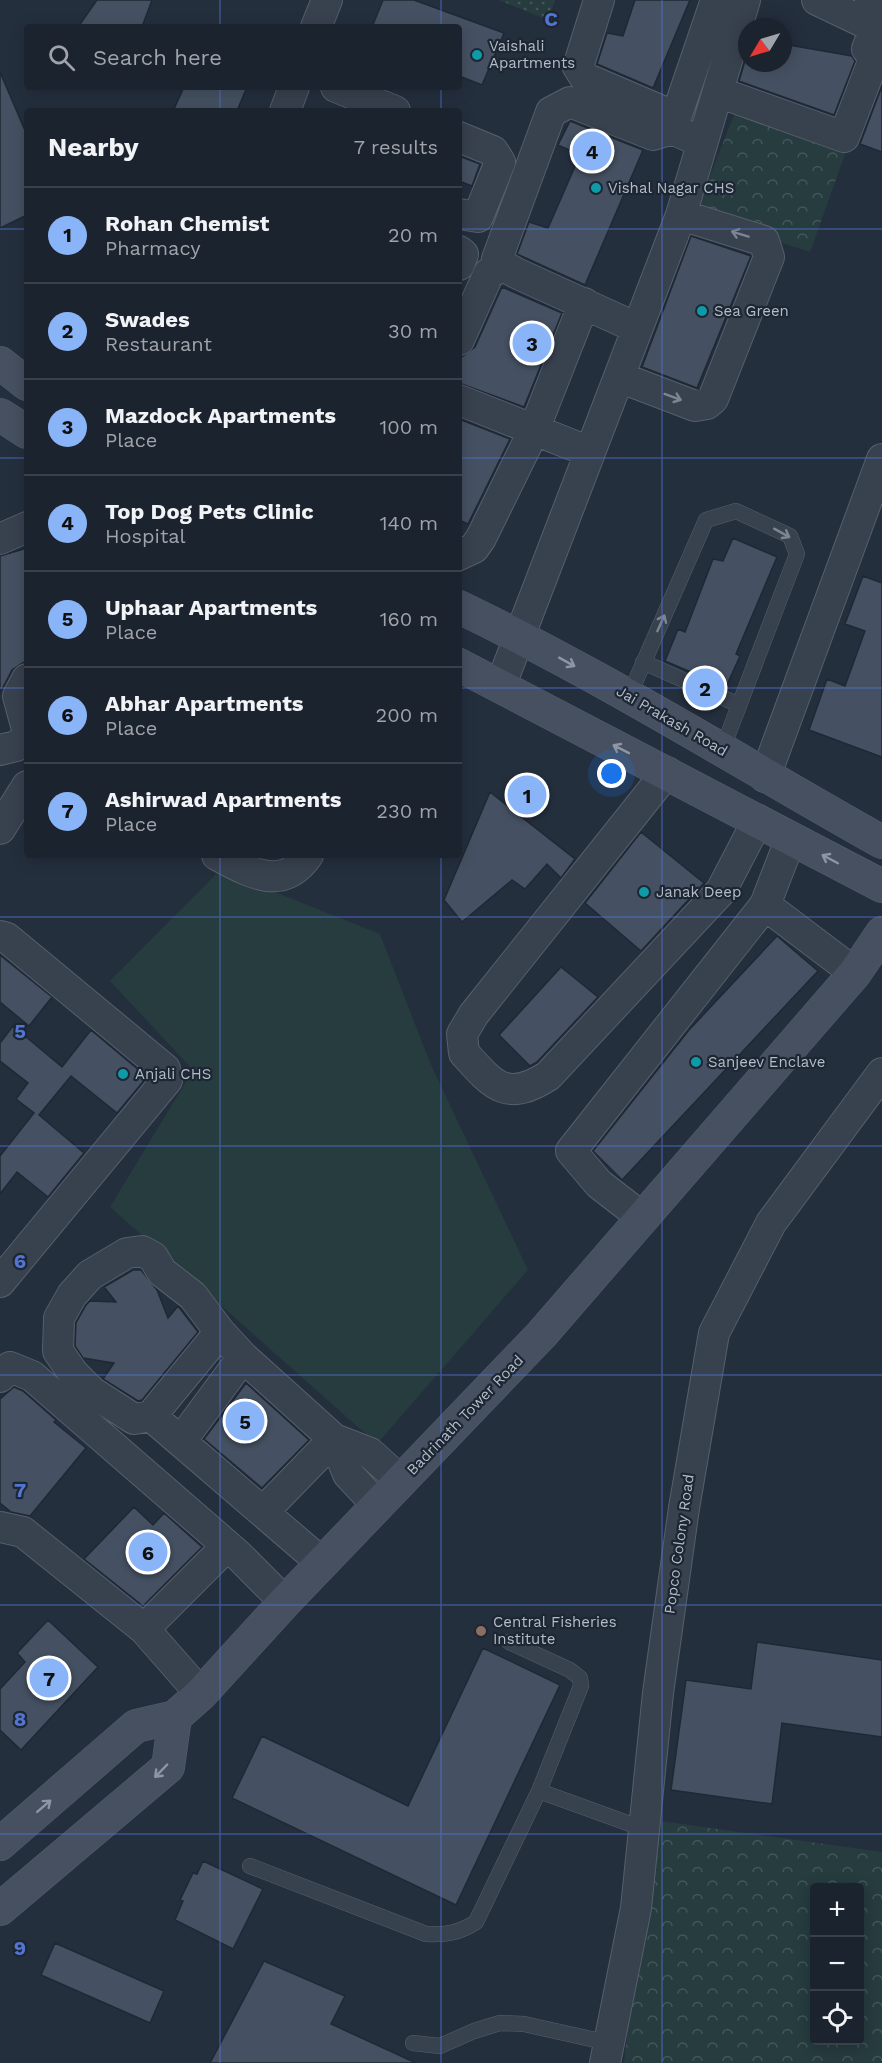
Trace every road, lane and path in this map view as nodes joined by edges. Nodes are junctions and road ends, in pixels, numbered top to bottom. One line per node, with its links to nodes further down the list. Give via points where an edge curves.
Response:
1 (327, 0): 6 (street)
2 (599, 0): 10 (street, via 578,67)
3 (716, 0): 14 (street)
4 (745, 0): 11 (street)
5 (818, 0): 7 (street)
6 (317, 24)
7 (875, 25): 11 (street, via 846,135 841,138)
8 (293, 90): 12 (street)
9 (343, 90): 13 (street)
10 (580, 91): 14 (street, via 653,135); 19 (street, via 570,102 551,112 497,259)
11 (718, 93): 16 (street)
12 (286, 108)
13 (388, 108)
14 (672, 129): 16 (street)
15 (462, 138): 17 (street, via 493,151 500,162 478,217)
16 (704, 142): 18 (street)
17 (462, 214)
18 (681, 215): 21 (street); 23 (street, one-way to 18, via 695,406 714,399 769,257 764,241)
19 (504, 266): 20 (street); 22 (street, via 489,273)
20 (584, 303): 21 (street); 27 (street)
21 (638, 328): 23 (street)
22 (462, 333)
23 (619, 377): 28 (street)
24 (462, 401): 27 (street)
25 (0, 415): 26 (street)
26 (24, 430)
27 (534, 430): 28 (street); 32 (street, via 481,538 474,548)
28 (590, 452): 34 (street)
29 (882, 459): 46 (street)
30 (24, 528): 31 (street)
31 (0, 539)
32 (462, 554)
33 (462, 608): 34 (street, Jai Prakash Road)
34 (521, 637): 38 (street); 39 (street, Jai Prakash Road, one-way to 39)
35 (643, 662): 39 (lane); 40 (lane); 40 (lane, one-way to 40, via 706,520 736,511 790,536 797,554)
36 (462, 667): 38 (street)
37 (24, 685): 41 (street, via 18,696)
38 (500, 687): 45 (street, one-way to 38)
39 (629, 696): 44 (street, Jai Prakash Road)
40 (738, 704): 44 (lane)
41 (24, 718)
42 (24, 740): 43 (street)
43 (0, 750)
44 (722, 750): 46 (street, Jai Prakash Road)
45 (667, 772): 48 (street); 48 (street, via 462,1034 464,1053 499,1086 513,1091 526,1089 548,1076 721,891)
46 (765, 777): 51 (street, Jai Prakash Road)
47 (24, 791): 49 (street)
48 (758, 820): 50 (street)
49 (0, 829)
50 (791, 838): 54 (street, one-way to 50); 55 (street)
51 (882, 842)
52 (223, 858): 53 (street, via 253,873 280,877)
53 (306, 858)
54 (882, 886)
55 (765, 905): 58 (street); 60 (street, via 571,1151 599,1184)
56 (882, 933): 58 (street, Badrinath Tower Road)
57 (0, 936): 61 (street, via 165,1069 167,1080)
58 (855, 973): 60 (street, Badrinath Tower Road)
59 (882, 1073): 80 (street, Popco Colony Road, via 771,1223 714,1333 680,1531)
60 (643, 1218): 68 (street, Badrinath Tower Road, via 542,1334)
61 (0, 1282)
62 (220, 1332): 63 (street); 65 (street); 65 (street, via 193,1296 142,1251 127,1253 90,1275 72,1295 59,1318 58,1351 92,1392 134,1419)
63 (243, 1357): 66 (street); 67 (street)
64 (0, 1377): 72 (street, via 10,1367 32,1376)
65 (152, 1416): 67 (street)
66 (334, 1439): 68 (street, via 370,1453); 69 (street, via 348,1474); 70 (street)
67 (181, 1441): 70 (street)
68 (401, 1481): 69 (street, Badrinath Tower Road)
69 (378, 1506): 73 (street, Badrinath Tower Road)
70 (263, 1512): 73 (street)
71 (0, 1527): 75 (street, via 23,1532)
72 (227, 1546): 74 (street); 75 (street)
73 (322, 1563): 74 (street, Badrinath Tower Road)
74 (285, 1602): 77 (street, Badrinath Tower Road)
75 (144, 1629): 77 (street)
76 (509, 1642): 79 (lane, via 580,1678 581,1686)
77 (201, 1694): 78 (street, Badrinath Tower Road)
78 (175, 1717): 81 (street, Badrinath Tower Road, one-way to 78, via 136,1726); 83 (street, one-way to 83, via 168,1767)
79 (539, 1791): 80 (lane); 82 (lane, via 476,1922 461,1931 426,1934)
80 (644, 1829): 85 (street, Popco Colony Road, via 636,1908)
81 (0, 1844)
82 (250, 1866)
83 (0, 1909)
84 (413, 2043): 85 (lane, via 441,2046 500,2023 524,2024)
85 (607, 2053)

